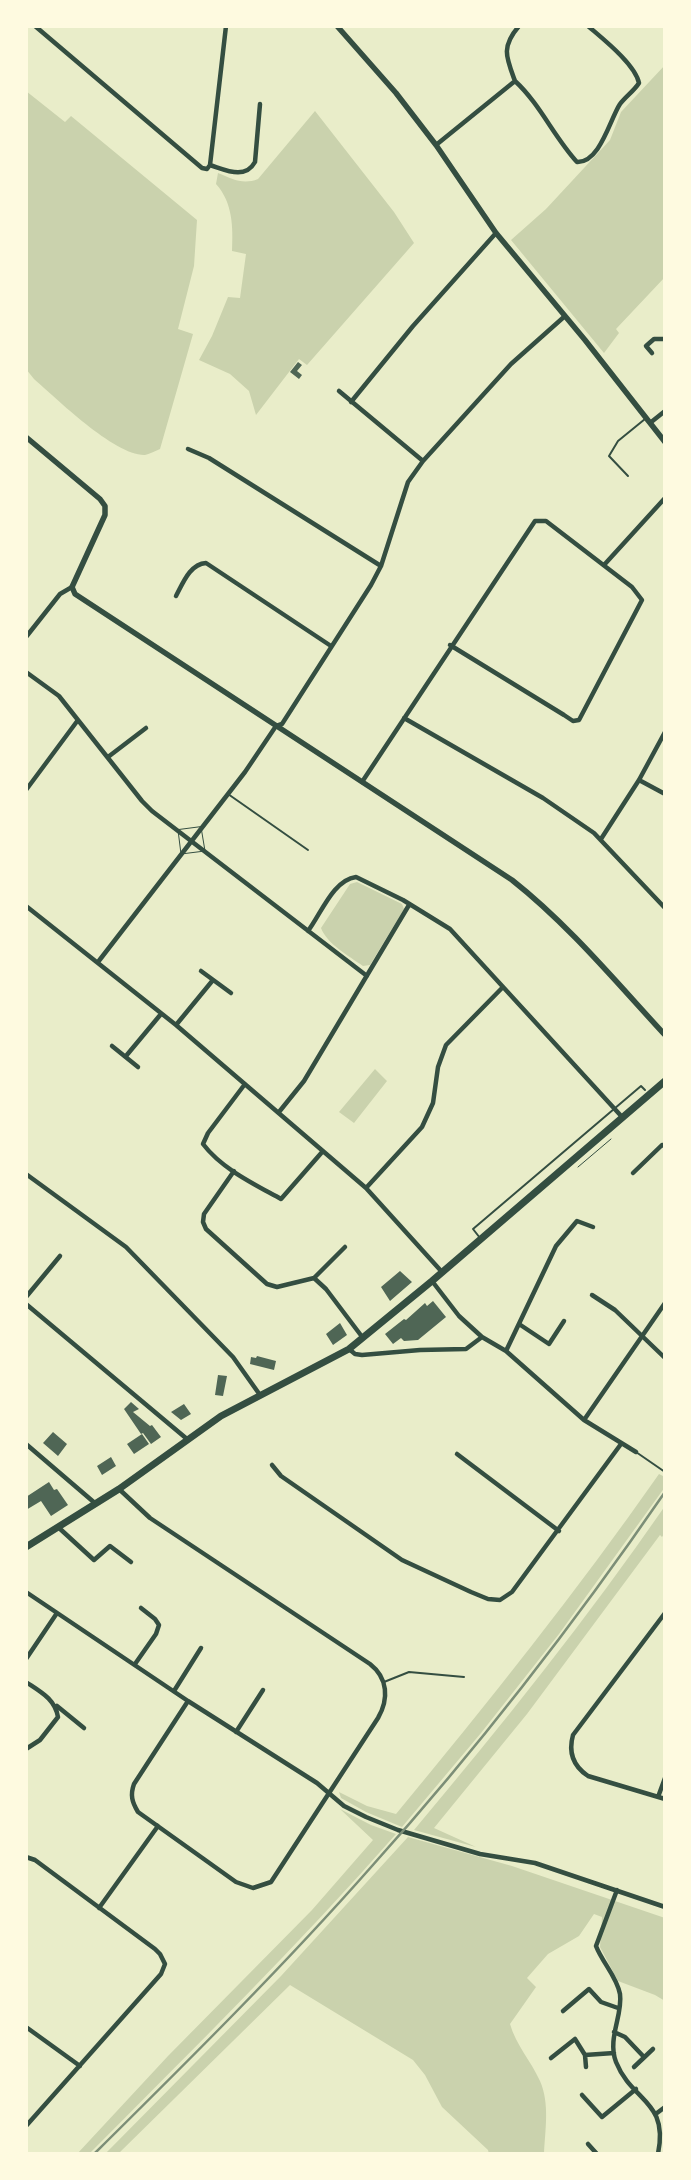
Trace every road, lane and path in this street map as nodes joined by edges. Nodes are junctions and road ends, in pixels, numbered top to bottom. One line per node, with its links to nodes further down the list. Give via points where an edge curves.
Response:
1 (35, 26): 9 (street, via 202,168 207,169)
2 (226, 26): 9 (street)
3 (337, 26): 8 (street, via 396,93)
4 (519, 26): 6 (street, via 507,42 506,57)
5 (588, 26): 6 (street, via 626,61 639,83 622,101 605,138 586,160 577,162 567,151 528,92)
6 (515, 81): 8 (street)
7 (260, 104): 9 (street, via 255,162 251,169 241,173)
8 (436, 145): 10 (street)
9 (210, 165)
10 (496, 233): 11 (street); 15 (street)
11 (565, 316): 17 (street); 21 (street, via 511,364)
12 (665, 339): 13 (street, via 654,339 646,346)
13 (652, 353)
14 (339, 391): 15 (street)
15 (351, 402): 21 (street)
16 (665, 411): 17 (street)
17 (648, 421): 19 (street); 22 (lane, via 618,441 609,456)
18 (26, 437): 26 (street, via 105,506 105,515)
19 (665, 442)
20 (188, 449): 25 (street, via 209,458)
21 (423, 462): 25 (street, via 408,482)
22 (628, 476)
23 (665, 498): 24 (street)
24 (604, 564): 29 (street, via 546,521 535,521); 29 (street, via 632,587 642,600 579,720 569,718)
25 (381, 566): 30 (street)
26 (72, 587): 28 (street, via 60,594); 34 (street, via 75,594)
27 (176, 596): 30 (street, via 196,565 206,563)
28 (26, 637)
29 (450, 645): 32 (street)
30 (331, 646): 34 (street, via 282,724)
31 (26, 672): 33 (street, via 59,696)
32 (404, 718): 39 (street); 44 (street, via 543,798)
33 (78, 720): 37 (street); 40 (street)
34 (276, 726): 39 (street); 41 (street)
35 (146, 728): 37 (street)
36 (665, 732): 38 (street)
37 (108, 757): 45 (street, via 142,801)
38 (639, 780): 42 (street); 44 (street)
39 (362, 782): 61 (street, via 490,865 536,899)
40 (26, 790)
41 (228, 794): 43 (street); 46 (lane)
42 (665, 794)
43 (201, 827): 45 (street); 47 (path)
44 (601, 839): 51 (street)
45 (192, 841): 47 (street); 48 (street)
46 (308, 850)
47 (204, 851): 48 (path); 52 (street)
48 (181, 854): 53 (street)
49 (409, 905): 52 (street, via 356,876 347,878 339,884); 55 (street); 57 (street, via 450,929)
50 (26, 906): 53 (street)
51 (665, 908)
52 (308, 931): 55 (street)
53 (98, 962): 59 (street)
54 (201, 971): 56 (street)
55 (367, 976): 69 (street, via 304,1081)
56 (213, 980): 58 (street); 60 (street)
57 (503, 988): 68 (street); 78 (street, via 446,1044 438,1067 433,1103 422,1126)
58 (231, 993)
59 (161, 1014): 60 (street); 63 (street)
60 (176, 1026): 66 (street)
61 (665, 1035)
62 (112, 1046): 63 (street)
63 (126, 1056): 64 (street)
64 (138, 1067)
65 (665, 1081): 70 (main road)
66 (245, 1084): 69 (street); 75 (street, via 208,1133 204,1144 212,1155)
67 (645, 1090): 68 (lane, via 641,1086)
68 (614, 1109): 70 (street); 80 (lane, via 473,1229)
69 (279, 1112): 73 (street)
70 (623, 1118): 80 (main road)
71 (609, 1141): 74 (path)
72 (665, 1146): 76 (street, via 662,1145)
73 (324, 1151): 75 (street, via 282,1199); 78 (street)
74 (578, 1166)
75 (234, 1170): 84 (street, via 204,1214 206,1229 267,1284 277,1287)
76 (633, 1173)
77 (26, 1174): 98 (street, via 126,1247 233,1357)
78 (366, 1188): 83 (street)
79 (592, 1227): 91 (street, via 577,1221 556,1246)
80 (480, 1238): 83 (main road)
81 (345, 1247): 84 (street)
82 (60, 1256): 87 (street)
83 (442, 1272): 85 (main road)
84 (314, 1278): 93 (street)
85 (432, 1282): 92 (street, via 459,1316); 93 (main road)
86 (592, 1294): 94 (street, via 614,1310)
87 (26, 1297)
88 (26, 1304): 100 (street)
89 (665, 1304): 94 (street)
90 (564, 1321): 91 (street, via 548,1344)
91 (519, 1324): 96 (street)
92 (482, 1337): 95 (street, via 466,1349 362,1355); 96 (street)
93 (363, 1338): 95 (main road)
94 (642, 1339): 97 (street); 99 (street)
95 (349, 1349): 98 (main road)
96 (506, 1351): 99 (street)
97 (665, 1358)
98 (260, 1395): 100 (main road)
99 (584, 1420): 102 (street)
100 (187, 1439): 107 (main road)
101 (26, 1444): 108 (street)
102 (621, 1444): 103 (street); 110 (street)
103 (636, 1452): 106 (lane)
104 (456, 1454): 110 (street)
105 (272, 1465): 110 (street, via 281,1476 402,1560 488,1599 500,1600 512,1592)
106 (665, 1472)
107 (119, 1489): 108 (main road); 122 (street, via 150,1518 375,1667)
108 (96, 1504): 109 (main road)
109 (58, 1527): 111 (main road); 112 (street, via 94,1560 110,1546)
110 (559, 1531)
111 (26, 1547)
112 (131, 1562)
113 (26, 1592): 115 (street)
114 (141, 1608): 119 (street, via 159,1625)
115 (57, 1613): 118 (street); 119 (street)
116 (665, 1614): 132 (street, via 573,1735 570,1748 574,1762 588,1776)
117 (201, 1648): 124 (street)
118 (26, 1659)
119 (135, 1664): 124 (street)
120 (464, 1677): 122 (lane, via 409,1672)
121 (26, 1682): 126 (street)
122 (384, 1682): 131 (street, via 384,1708)
123 (263, 1690): 128 (street)
124 (174, 1691): 125 (street)
125 (188, 1701): 128 (street); 134 (street, via 131,1792 132,1803 138,1812)
126 (56, 1706): 127 (street); 129 (street, via 56,1722 40,1740)
127 (84, 1728)
128 (236, 1732): 131 (street, via 317,1783)
129 (26, 1749)
130 (665, 1778): 132 (street)
131 (328, 1794): 134 (street, via 270,1882 253,1888 236,1882); 136 (street, via 366,1817 398,1830 480,1854 535,1863)
132 (658, 1797): 133 (street)
133 (665, 1799)
134 (158, 1826): 138 (street)
135 (26, 1857): 138 (street, via 35,1860)
136 (617, 1890): 137 (street); 139 (street, via 596,1946 619,1990)
137 (665, 1907)
138 (99, 1908): 148 (street, via 155,1949 164,1961 161,1974)
139 (618, 2008): 140 (street, via 601,2002 589,1989); 142 (street)
140 (563, 2011)
141 (26, 2027): 148 (street)
142 (614, 2032): 144 (street); 146 (street, via 625,2037)
143 (653, 2049): 146 (street)
144 (614, 2053): 145 (street); 151 (street, via 622,2074)
145 (585, 2056): 147 (street, via 575,2039); 149 (street)
146 (644, 2057): 150 (street)
147 (551, 2058)
148 (80, 2066): 155 (street)
149 (586, 2067)
150 (634, 2067)
151 (636, 2089): 152 (street, via 602,2117); 154 (street)
152 (582, 2095)
153 (665, 2107): 154 (street)
154 (657, 2114): 156 (street)
155 (26, 2126)
156 (663, 2139): 159 (street)
157 (588, 2144): 158 (street)
158 (597, 2154)
159 (658, 2154)

